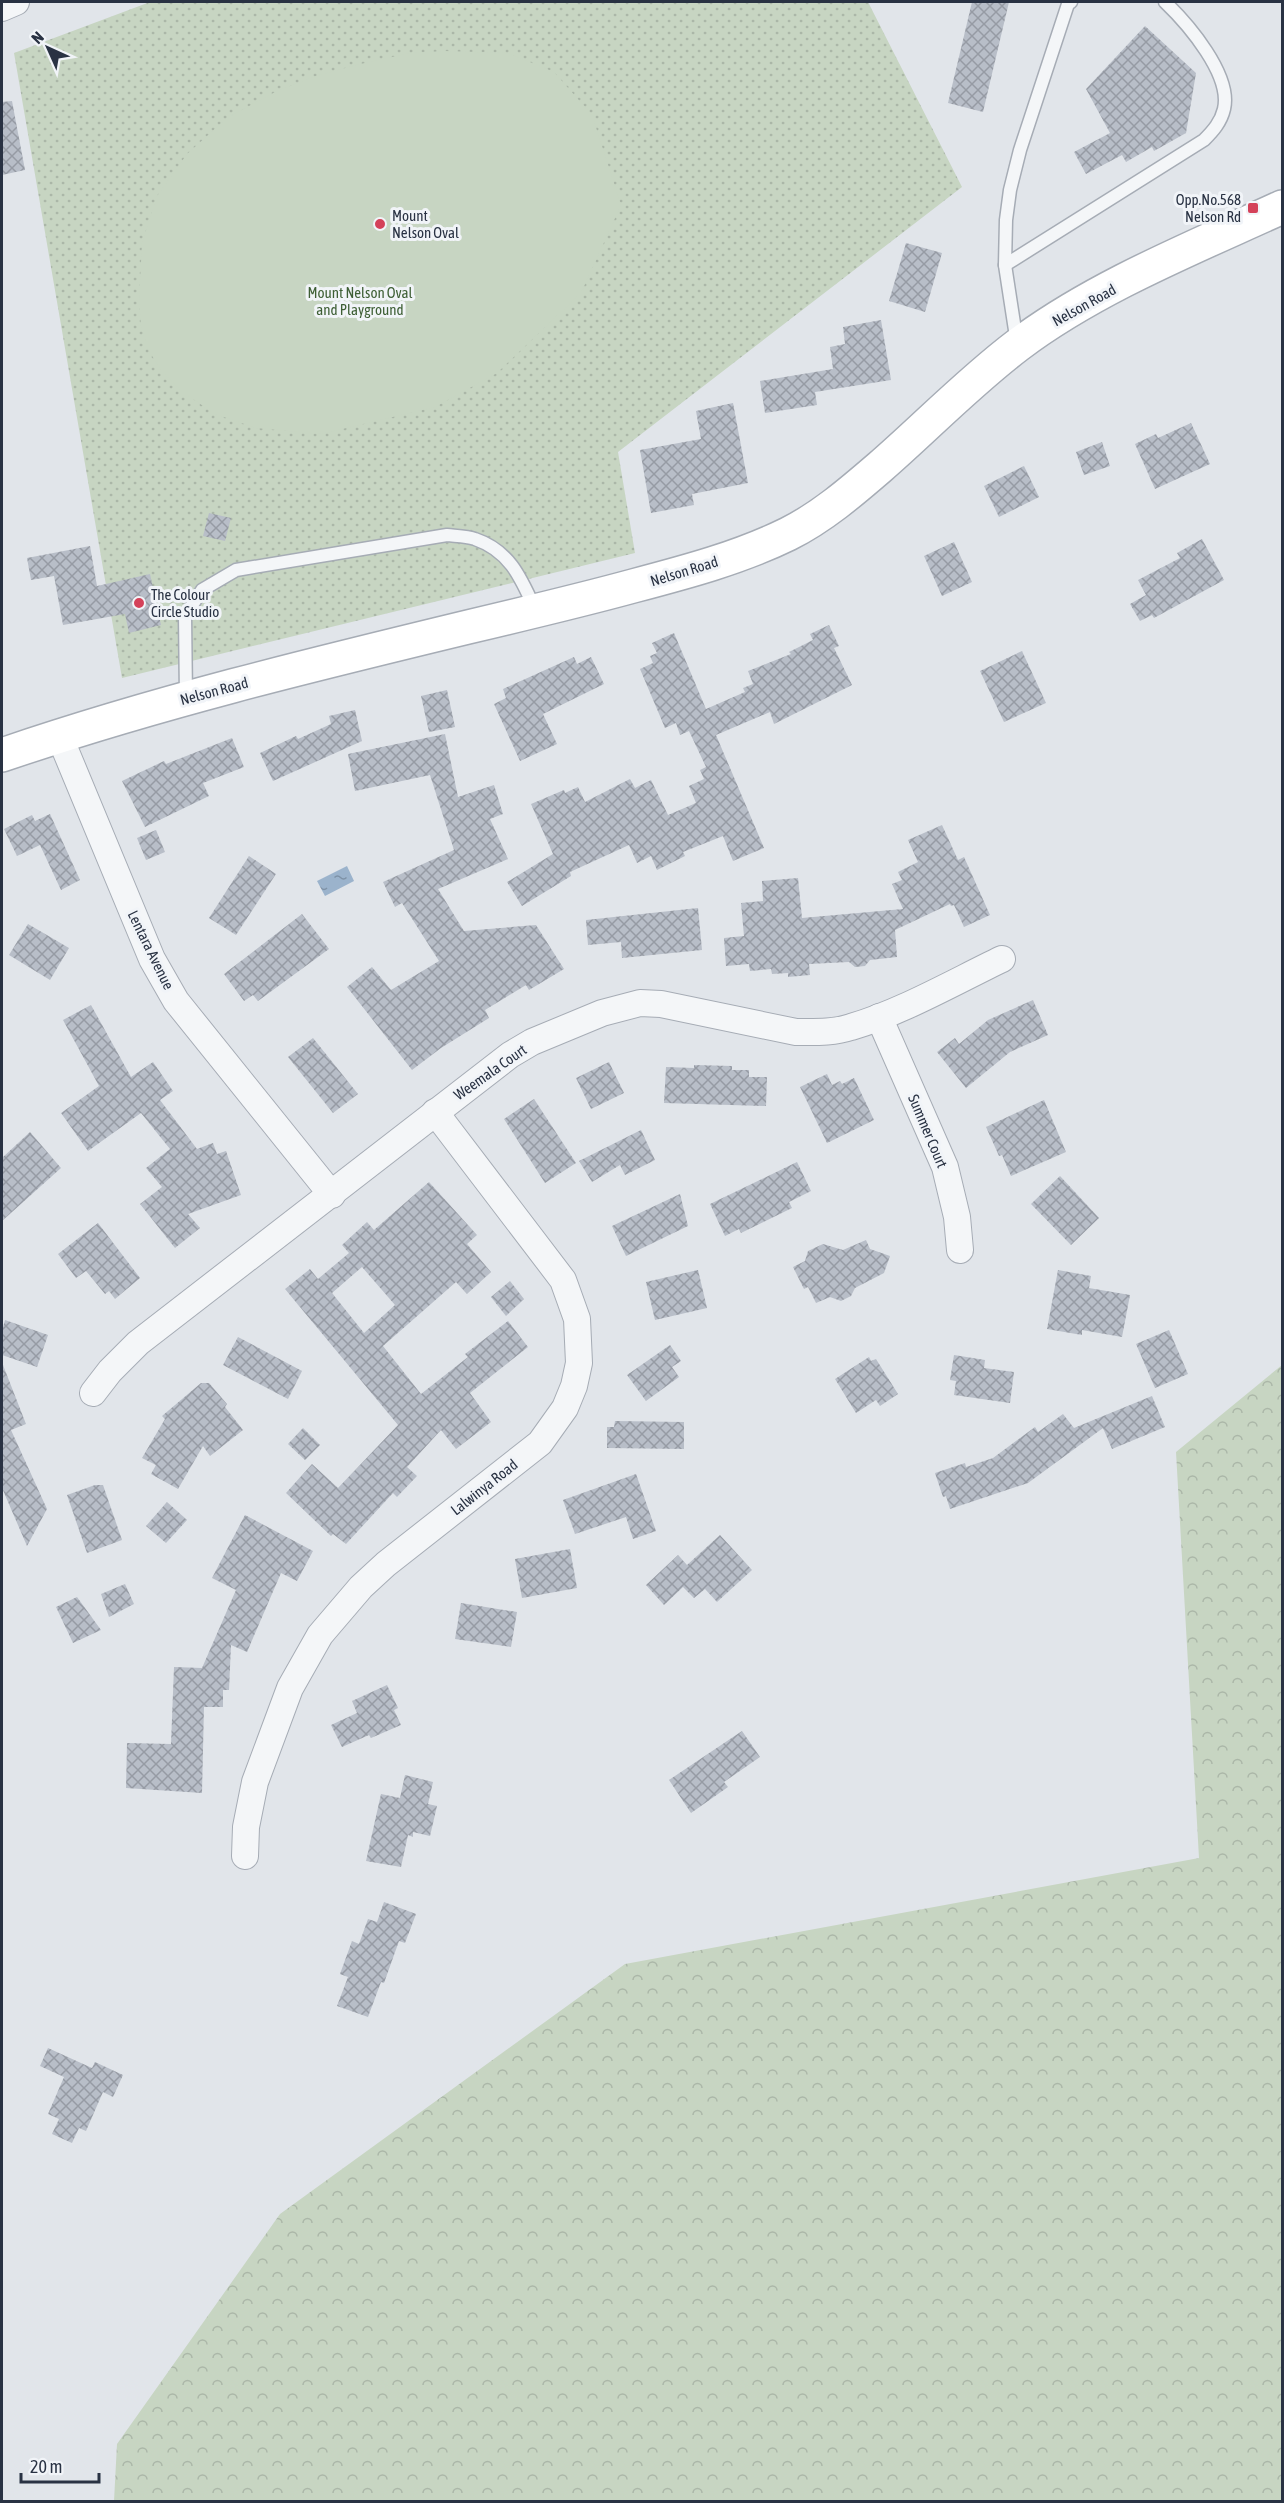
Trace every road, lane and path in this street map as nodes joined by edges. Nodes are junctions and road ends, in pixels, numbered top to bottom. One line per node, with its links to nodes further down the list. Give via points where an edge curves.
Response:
1 (16, 2): 4 (street)
2 (1071, 2): 6 (lane, via 1010,190)
3 (1165, 2): 6 (lane, via 1219,74 1225,108 1218,124 1204,140)
4 (2, 8)
5 (1282, 207): 7 (main road, Nelson Road, via 1078,306)
6 (1005, 265): 7 (lane)
7 (1018, 346): 8 (main road, Nelson Road, via 853,491 788,534 698,568)
8 (536, 611): 9 (main road, Nelson Road); 9 (lane, via 518,570 498,551 475,538 447,535 236,570 202,590 185,616)
9 (186, 698): 10 (main road, Nelson Road)
10 (59, 735): 11 (main road, Nelson Road); 15 (street, Lentara Avenue, via 152,959 176,1001)
11 (2, 755)
12 (1002, 959): 13 (street, Weemala Court)
13 (879, 1017): 14 (street, Weemala Court, via 849,1028 796,1032 661,1004 619,1007 532,1042); 16 (street, Summer Court, via 945,1167)
14 (435, 1112): 15 (street, Weemala Court); 18 (street, Lalwinya Road, via 563,1280 577,1319 579,1363 574,1386 566,1408 540,1443 386,1564 320,1635 290,1688 255,1782)
15 (332, 1195): 17 (street, Weemala Court, via 138,1343)
16 (960, 1250)
17 (93, 1393)
18 (245, 1856)

